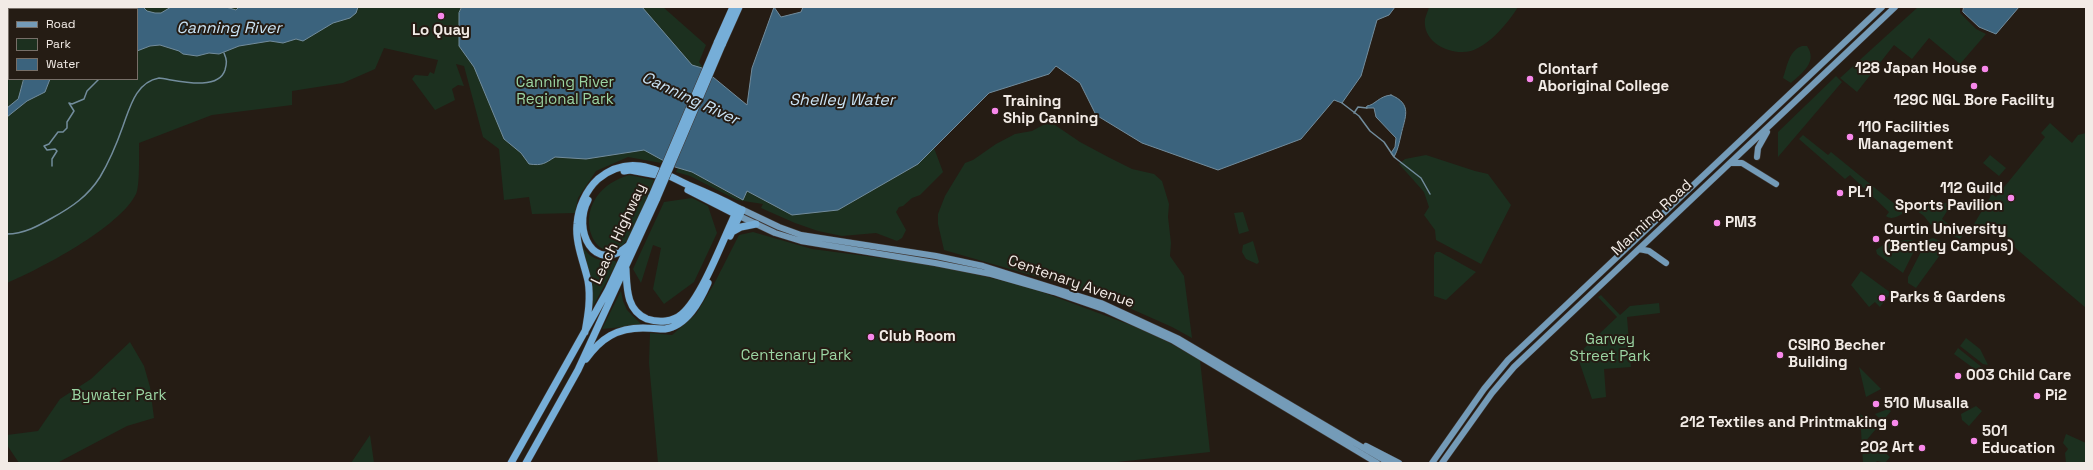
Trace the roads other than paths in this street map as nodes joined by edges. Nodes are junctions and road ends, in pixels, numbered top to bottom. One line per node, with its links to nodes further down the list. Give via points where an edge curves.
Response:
1 (733, 7): 5 (highway, Leach Highway)
2 (739, 7): 5 (highway, Leach Highway)
3 (1882, 7): 21 (main road, Manning Road, via 1508,360 1484,389)
4 (1895, 7): 6 (main road, Manning Road)
5 (719, 44): 10 (highway, Leach Highway, bridge)
6 (1787, 110): 7 (main road, via 1761,140); 8 (main road, Manning Road)
7 (1757, 158)
8 (1728, 164): 9 (main road, via 1742,163); 15 (main road, Manning Road)
9 (1776, 184)
10 (654, 197): 14 (highway, Leach Highway); 17 (highway, Leach Highway)
11 (739, 212): 12 (main road, Centenary Avenue); 13 (highway); 14 (highway, via 656,175 630,170 619,172 596,187 585,206 583,230 588,244 600,255 619,254); 17 (highway, via 702,285 688,307 674,318 666,321 652,320 637,312 627,294); 18 (highway, via 652,168 632,165 607,172 593,184 581,204 576,225 588,282 589,307); 20 (main road, Centenary Avenue, via 801,234 983,266 1101,303 1180,339)
12 (756, 224): 13 (highway, via 736,229); 24 (main road, Centenary Avenue, via 786,237 812,244 991,274 1106,310 1172,340)
13 (730, 234): 19 (highway, via 702,297 687,318 665,329 628,328 615,332 597,345)
14 (630, 245): 18 (highway, Leach Highway)
15 (1639, 249): 16 (main road, via 1649,251); 28 (main road, Manning Road, via 1508,373)
16 (1666, 263)
17 (626, 269): 19 (highway, Leach Highway)
18 (585, 332): 22 (highway, Leach Highway)
19 (578, 370): 23 (highway, Leach Highway)
20 (1334, 431): 25 (main road, Centenary Avenue); 26 (main road)
21 (1434, 461): 27 (main road)
22 (511, 463)
23 (526, 463)
24 (1377, 463)
25 (1389, 463)
26 (1398, 463)
27 (1428, 463)
28 (1442, 463)

